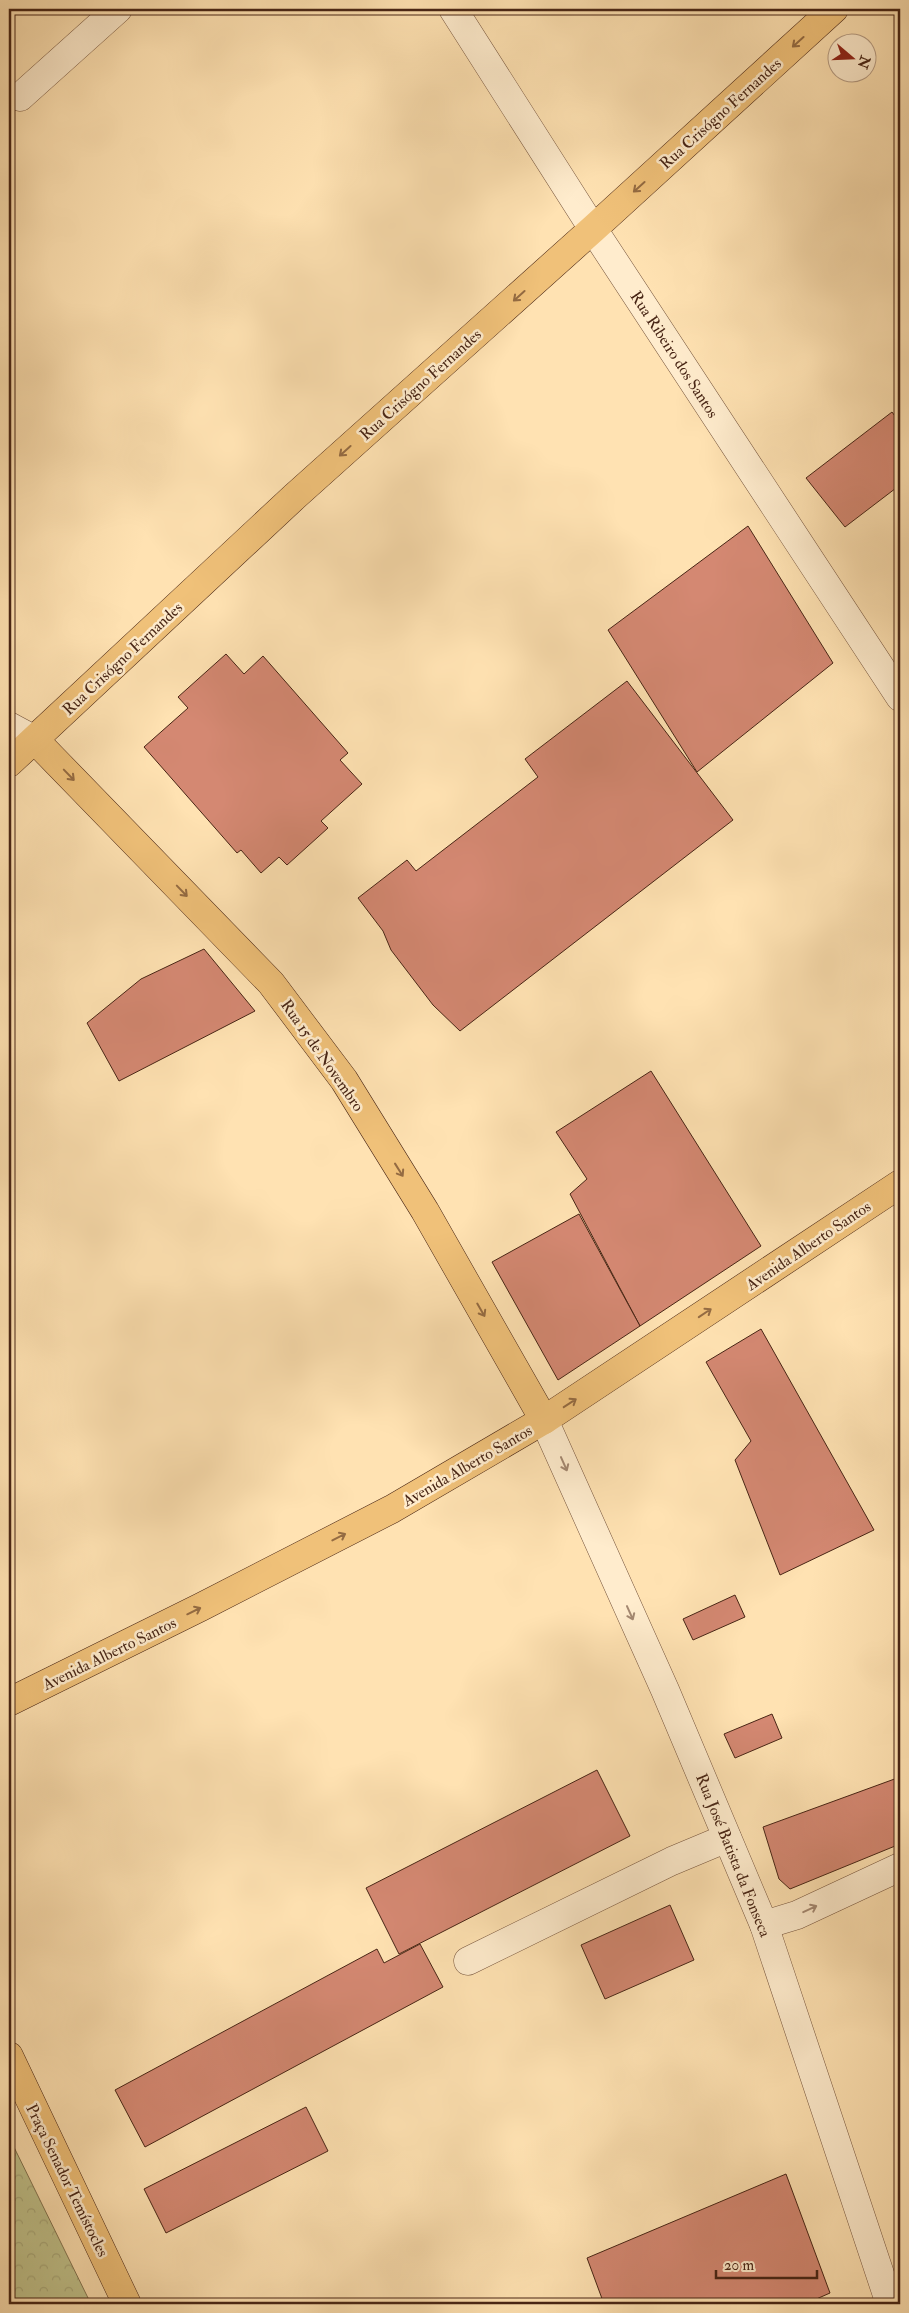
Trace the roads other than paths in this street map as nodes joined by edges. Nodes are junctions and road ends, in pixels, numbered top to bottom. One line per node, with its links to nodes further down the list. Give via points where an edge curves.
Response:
1 (118, 9): 4 (street)
2 (453, 9): 5 (street, Rua Ribeiro dos Santos)
3 (834, 9): 5 (main road, Rua Crisógno Fernandes, one-way to 5)
4 (20, 96)
5 (594, 229): 6 (street, Rua Ribeiro dos Santos); 8 (main road, Rua Crisógno Fernandes, one-way to 8, via 294,497)
6 (899, 693)
7 (9, 726): 8 (street)
8 (35, 740): 9 (main road, Rua Crisógno Fernandes); 11 (main road, Rua 15 de Novembro, one-way to 11, via 271,983 344,1080 424,1211)
9 (9, 763)
10 (900, 1184): 11 (main road, Avenida Alberto Santos, one-way to 10)
11 (544, 1420): 12 (main road, Avenida Alberto Santos, one-way to 11, via 392,1509); 13 (street, Rua José Batista da Fonseca, one-way to 13, via 661,1681)
12 (9, 1702)
13 (727, 1838): 15 (street, Rua José Batista da Fonseca); 16 (street, via 672,1861)
14 (900, 1867): 15 (street, one-way to 14, via 798,1915)
15 (764, 1925): 19 (street, Rua José Batista da Fonseca)
16 (468, 1961)
17 (9, 2056): 18 (main road, Praça Senador Temístocles)
18 (128, 2304)
19 (890, 2304)

